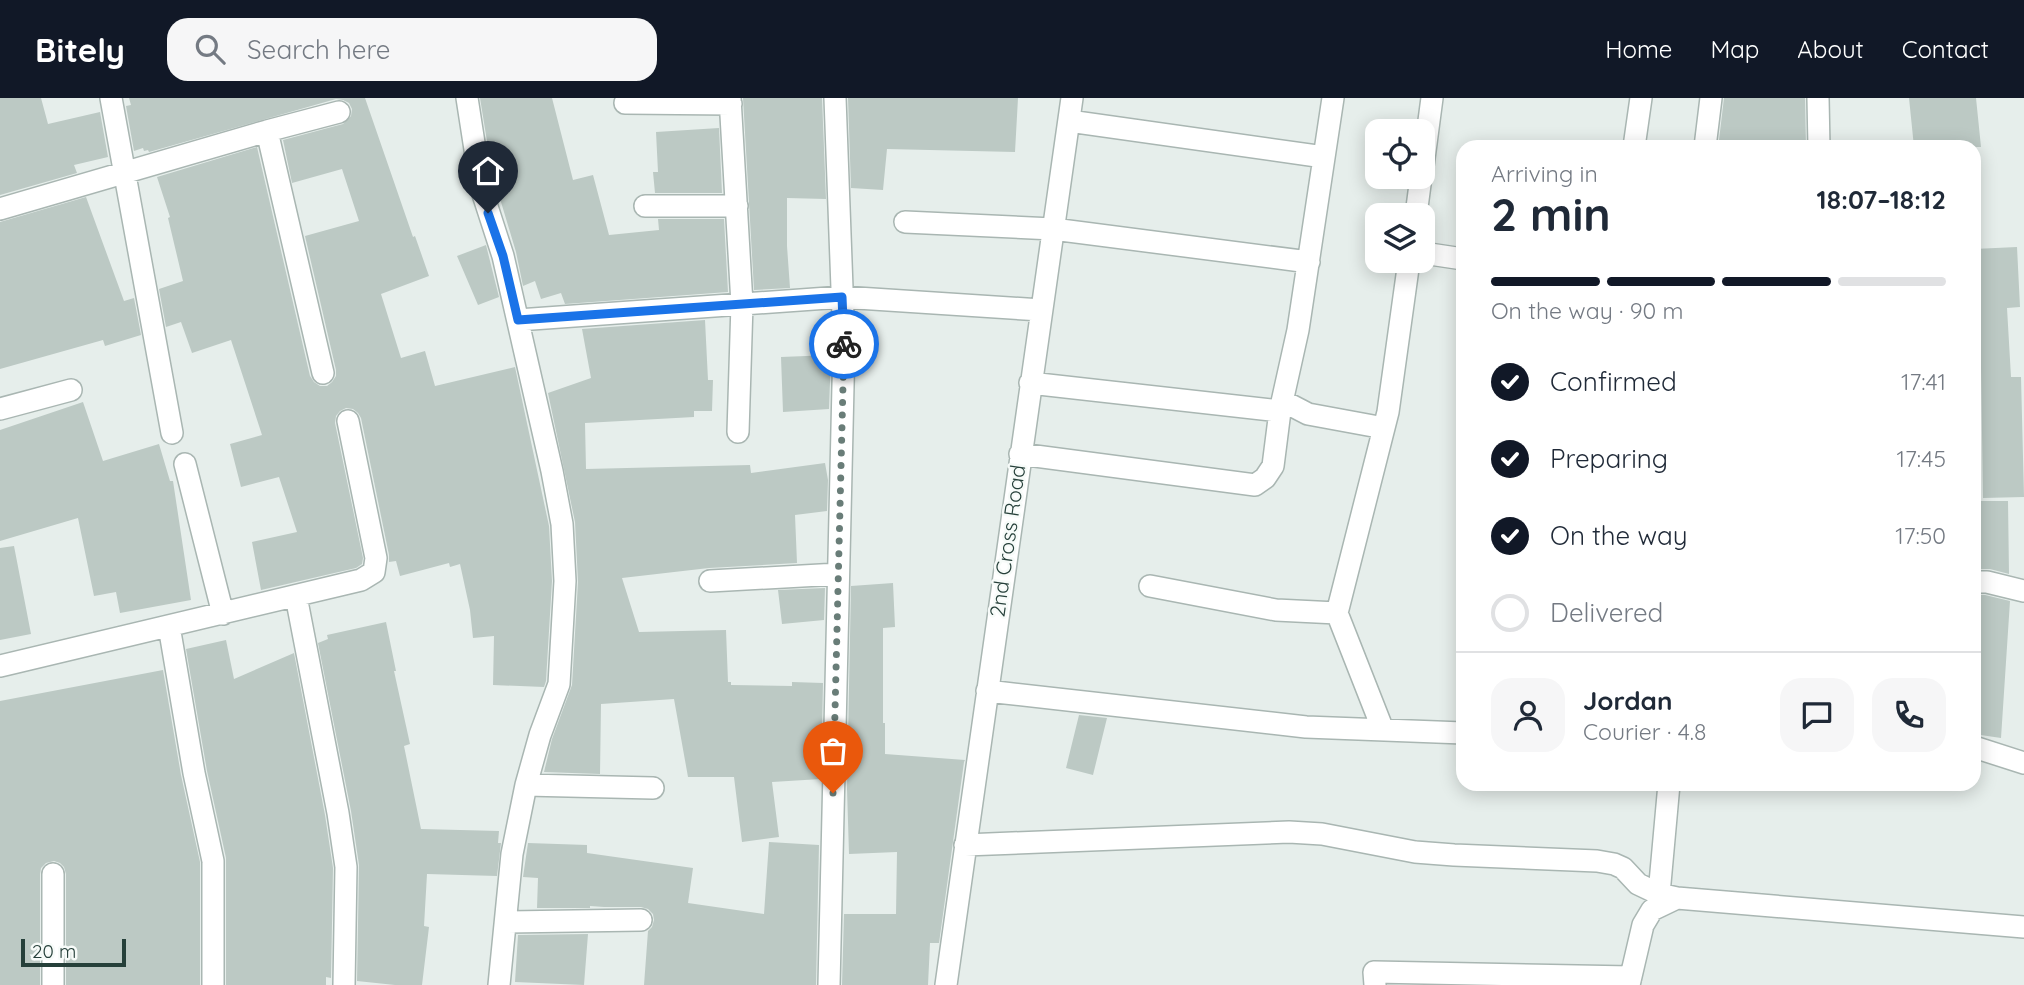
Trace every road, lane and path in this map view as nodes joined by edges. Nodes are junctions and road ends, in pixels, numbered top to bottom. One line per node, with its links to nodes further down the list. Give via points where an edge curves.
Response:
1 (111, 98): 20 (street)
2 (467, 98): 33 (street, via 481,188)
3 (835, 98): 30 (street)
4 (1072, 98): 14 (street, 2nd Cross Road)
5 (1334, 98): 19 (street)
6 (1432, 98): 13 (street)
7 (1641, 98): 16 (street)
8 (1711, 98): 17 (street)
9 (1818, 98): 18 (street)
10 (730, 101): 11 (street); 22 (street)
11 (625, 103)
12 (339, 112): 15 (street)
13 (1429, 119)
14 (1069, 121): 19 (street); 25 (street, 2nd Cross Road)
15 (267, 131): 20 (street); 34 (street)
16 (1635, 140)
17 (1706, 140)
18 (1819, 140)
19 (1324, 157): 28 (street)
20 (124, 172): 23 (street); 42 (street)
21 (645, 206): 22 (street)
22 (737, 206): 31 (street)
23 (0, 209)
24 (905, 222): 25 (street)
25 (1053, 229): 28 (street); 32 (street, 2nd Cross Road)
26 (1435, 255): 27 (street)
27 (1456, 258)
28 (1309, 262): 37 (street)
29 (1407, 273): 40 (street)
30 (842, 297): 31 (street); 32 (street); 45 (street)
31 (742, 304): 33 (street); 41 (street)
32 (1041, 310): 35 (street, 2nd Cross Road)
33 (518, 320): 60 (street, via 562,524 565,581 559,684)
34 (323, 373)
35 (1030, 383): 37 (street); 43 (street, 2nd Cross Road)
36 (71, 390): 38 (street)
37 (1282, 406): 40 (street); 43 (street, via 1273,467 1255,485)
38 (0, 409)
39 (348, 421): 50 (street, via 376,558 374,572 360,580)
40 (1384, 428): 51 (street)
41 (738, 432)
42 (172, 433)
43 (1020, 454): 55 (street, 2nd Cross Road)
44 (185, 464): 52 (street)
45 (838, 574): 46 (street); 74 (street)
46 (710, 581)
47 (1981, 582): 49 (street)
48 (1150, 586): 51 (street, via 1276,610)
49 (2024, 591)
50 (296, 596): 52 (street); 72 (street, via 346,867)
51 (1337, 613): 56 (street)
52 (223, 614): 53 (street)
53 (169, 626): 54 (street); 71 (street, via 213,861)
54 (0, 666)
55 (987, 691): 56 (street, via 1306,727); 63 (street, 2nd Cross Road)
56 (1383, 730): 57 (street)
57 (1456, 733)
58 (1981, 749): 59 (street)
59 (2024, 763)
60 (526, 785): 61 (street); 67 (street, via 512,853)
61 (653, 788)
62 (1669, 791): 65 (street)
63 (965, 845): 65 (street, via 1322,834 1415,852 1614,864 1638,884); 75 (street, 2nd Cross Road)
64 (53, 874): 70 (street)
65 (1668, 896): 68 (street); 69 (street, via 1643,925)
66 (641, 920): 67 (street)
67 (506, 922): 73 (street)
68 (2024, 927)
69 (1630, 981): 76 (street, via 1374,972)
70 (53, 985)
71 (213, 985)
72 (344, 985)
73 (499, 985)
74 (829, 985)
75 (946, 985)
76 (1375, 985)

